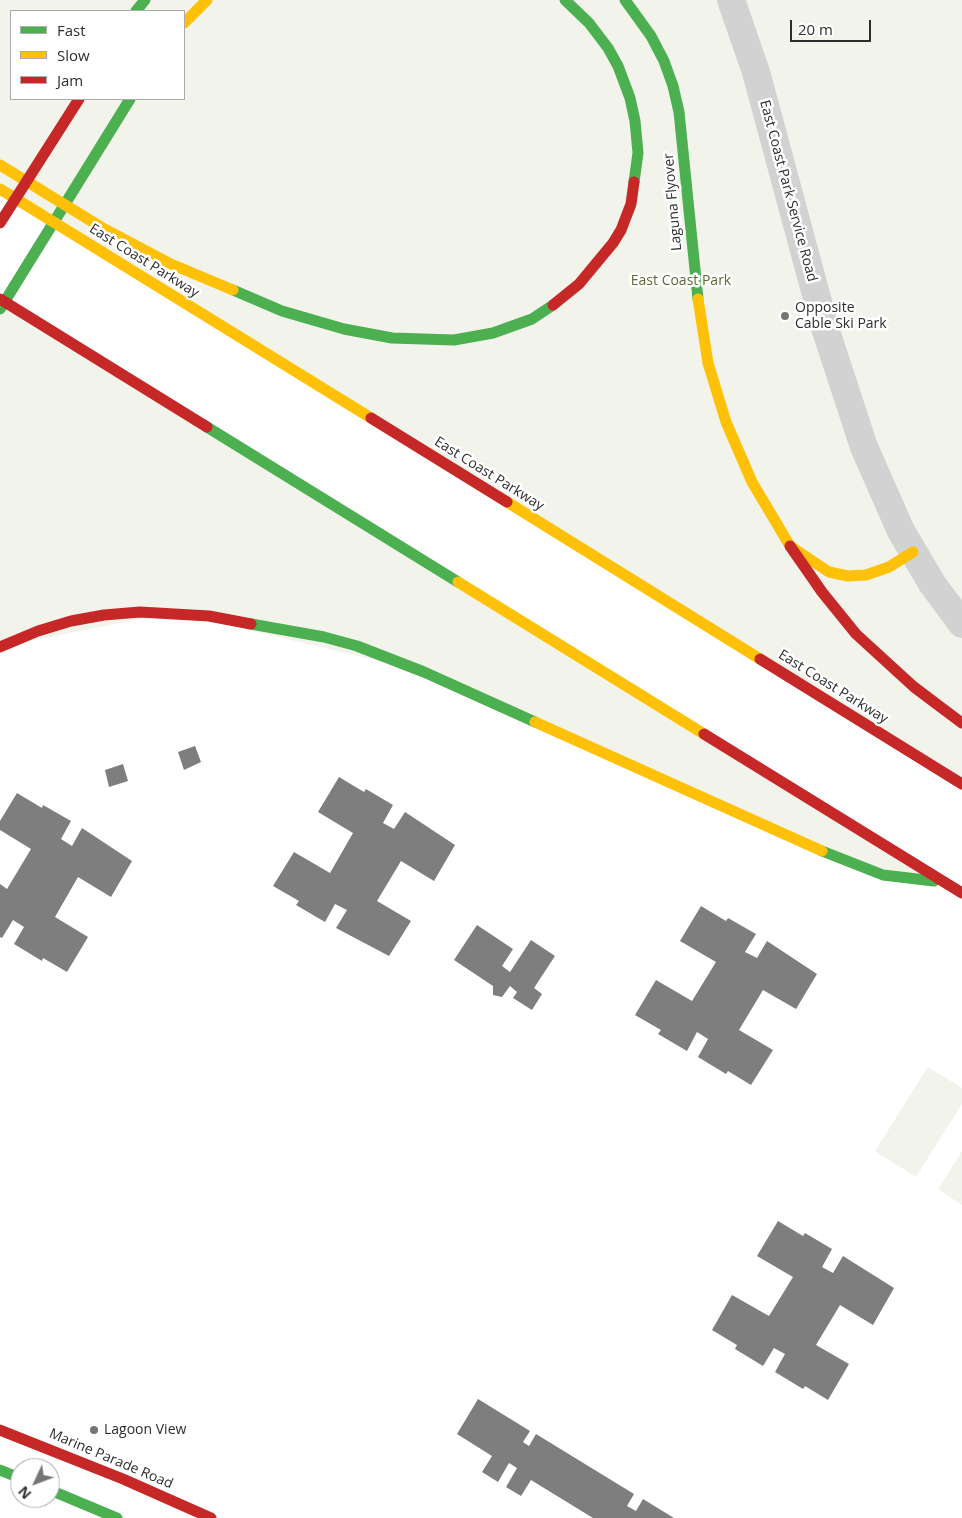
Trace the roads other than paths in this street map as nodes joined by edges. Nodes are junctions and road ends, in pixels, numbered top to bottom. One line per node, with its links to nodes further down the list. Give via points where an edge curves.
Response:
1 (145, 0): 6 (main road)
2 (207, 0): 7 (main road)
3 (565, 0): 10 (main road, via 589,23 608,48 626,87 637,142 632,198 624,224 613,243 579,284 540,314 504,330 454,340 392,338 344,329 282,311 198,276 101,227)
4 (625, 0): 15 (main road, Laguna Flyover, via 651,36 673,86 681,131 698,307 716,392 752,482)
5 (731, 0): 16 (street, East Coast Park Service Road, via 756,72 847,400 881,490)
6 (137, 10)
7 (185, 22)
8 (78, 100): 12 (main road)
9 (129, 100): 14 (main road)
10 (0, 164)
11 (0, 189): 20 (main road, East Coast Parkway)
12 (0, 223)
13 (0, 299): 21 (main road)
14 (0, 309)
15 (790, 546): 16 (main road, via 820,567 850,576 881,571); 19 (main road, Laguna Flyover, via 863,641 914,688)
16 (912, 552): 17 (street, East Coast Park Service Road)
17 (962, 624)
18 (0, 647): 21 (main road, via 71,621 140,612 209,616 324,637 358,646 424,672 849,863 883,875)
19 (962, 723)
20 (962, 784)
21 (943, 882): 22 (main road)
22 (962, 893)
23 (0, 1430): 26 (main road, Marine Parade Road)
24 (60, 1494): 25 (main road)
25 (115, 1517)
26 (211, 1518)

